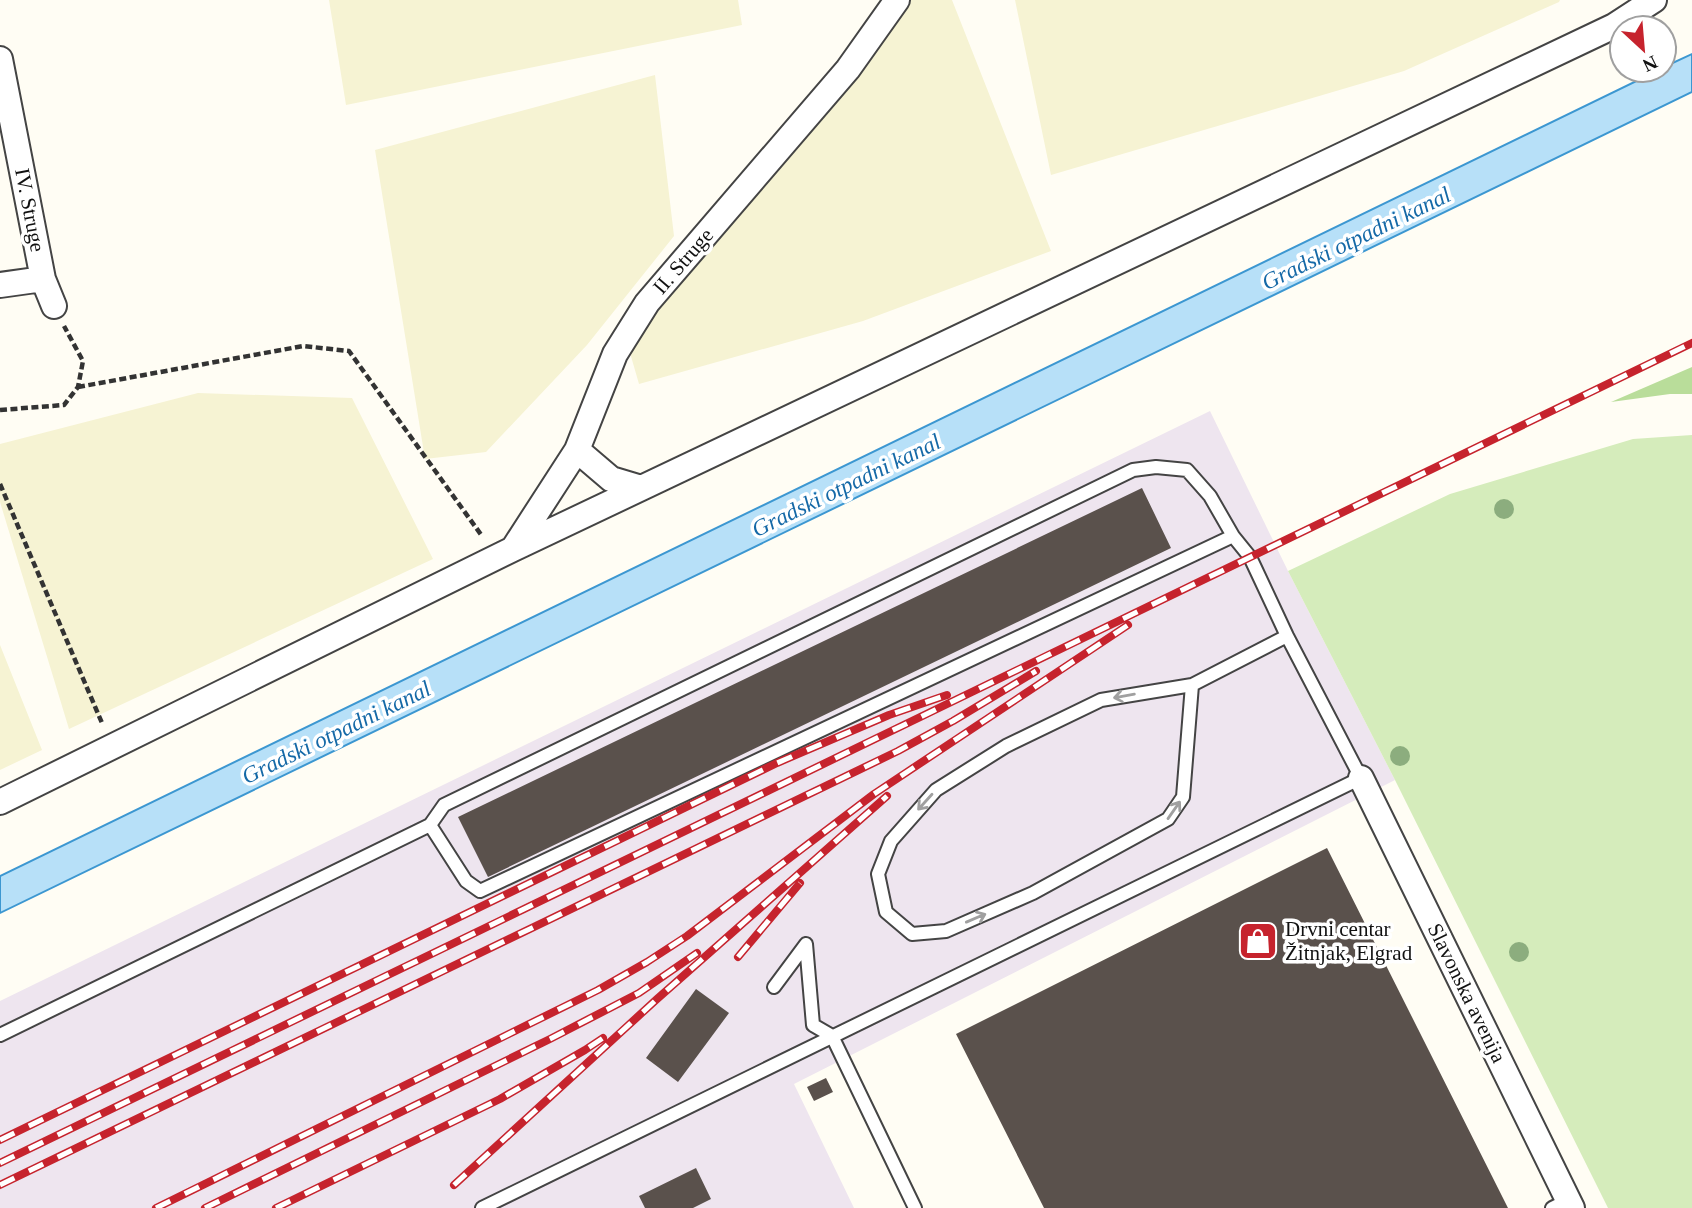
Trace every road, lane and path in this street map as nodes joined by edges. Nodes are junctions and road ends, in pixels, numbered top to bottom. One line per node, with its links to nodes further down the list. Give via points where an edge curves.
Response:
1 (897, 0): 9 (street, II. Struge, via 848,69 647,303 615,354)
2 (1654, 0): 11 (street, via 1601,33)
3 (0, 59): 4 (street, IV. Struge)
4 (43, 279): 5 (street, IV. Struge); 6 (street, IV. Struge)
5 (0, 285)
6 (54, 306): 7 (path, via 83,361)
7 (78, 387): 8 (path, via 64,405); 13 (path, via 303,346 349,351)
8 (0, 410)
9 (577, 450): 11 (street, via 611,479); 13 (street, II. Struge)
10 (0, 484): 16 (path)
11 (641, 488): 13 (street)
12 (1233, 536): 14 (lane, via 1250,557); 19 (lane, via 480,891 466,881); 19 (lane, via 1210,496 1187,470 1133,470 444,805)
13 (505, 553): 16 (street)
14 (1287, 636): 15 (lane); 17 (lane)
15 (1192, 685): 15 (lane, one-way to 15, via 1101,700 1006,746 936,790 891,841 878,874 886,912 912,934 946,931 1033,893 1168,819 1183,797)
16 (112, 746): 18 (street)
17 (1361, 778): 22 (lane); 24 (street, Slavonska avenija)
18 (0, 802)
19 (429, 825): 21 (lane)
20 (775, 987): 22 (lane, via 806,944 813,1025)
21 (0, 1035)
22 (832, 1036): 23 (lane); 26 (lane)
23 (509, 1202): 25 (lane)
24 (1564, 1205)
25 (482, 1208)
26 (915, 1208)

